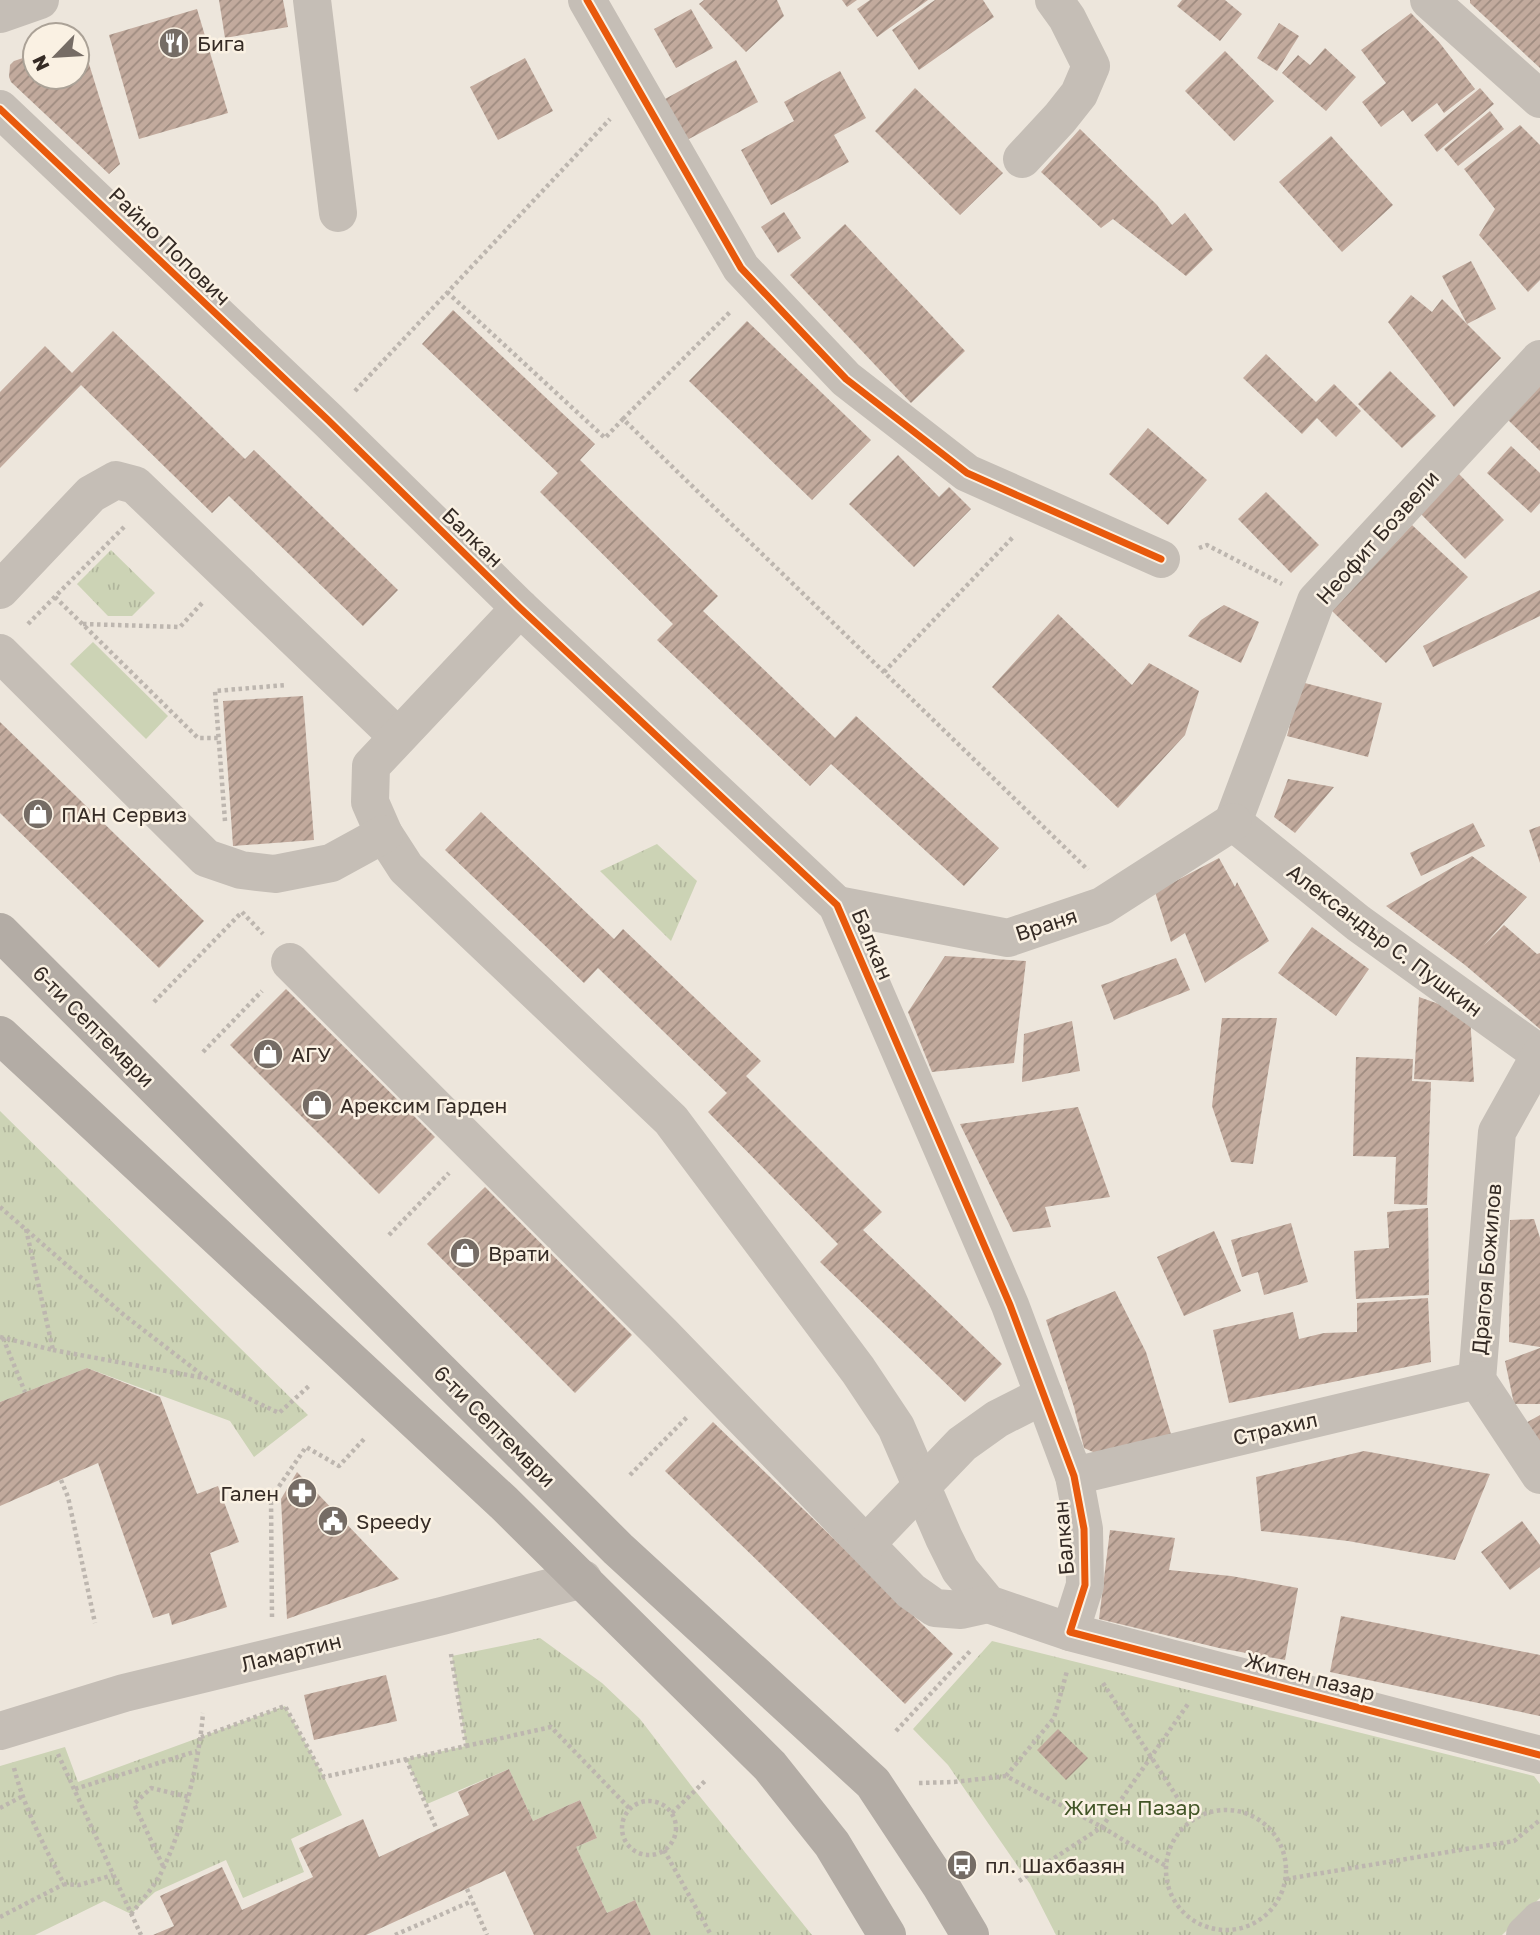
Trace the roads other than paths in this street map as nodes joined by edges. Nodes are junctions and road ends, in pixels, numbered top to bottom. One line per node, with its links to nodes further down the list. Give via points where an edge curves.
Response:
1 (40, 0): 6 (street)
2 (312, 0): 10 (street)
3 (587, 0): 13 (street, via 741,268 846,379 967,473)
4 (1054, 0): 9 (street, via 1091,66 1079,94)
5 (1429, 0): 7 (street)
6 (0, 14)
7 (1540, 99)
8 (0, 109): 12 (street, Райно Попович)
9 (1022, 159)
10 (338, 213)
11 (1540, 359): 18 (street, Неофит Бозвели, via 1316,601)
12 (322, 414): 15 (street, Балкан)
13 (1161, 559)
14 (0, 590): 17 (street, via 92,494 116,480 135,485)
15 (520, 608): 17 (street); 20 (street, Балкан)
16 (0, 653): 19 (street, via 205,858 258,872 331,863)
17 (397, 736): 19 (street, via 371,766 370,802)
18 (1233, 822): 20 (street, Враня, via 1102,906 1008,938); 24 (street, Александър С. Пушкин, via 1357,923)
19 (384, 834): 29 (street, via 406,868 671,1120 858,1370 896,1427)
20 (837, 905): 26 (street, Балкан, via 1010,1305)
21 (0, 932): 38 (main road, 6-ти Септември, via 618,1549 873,1783)
22 (290, 962): 30 (street)
23 (0, 1035): 31 (main road)
24 (1540, 1055): 25 (street, Драгоя Божилов, via 1497,1132)
25 (1477, 1380): 27 (street, Драгоя Божилов); 28 (street, Страхил)
26 (1044, 1395): 28 (street, Балкан); 29 (street, via 997,1419 962,1444)
27 (1540, 1475)
28 (1074, 1476): 33 (street, Балкан, via 1084,1529 1084,1585)
29 (922, 1485): 30 (street); 32 (street, via 960,1570)
30 (866, 1544): 32 (street, via 911,1591 935,1608)
31 (583, 1578): 34 (street, Ламартин, via 124,1693); 37 (main road, via 770,1766 832,1844)
32 (998, 1607): 33 (street, Житен пазар)
33 (1070, 1632): 35 (street, Житен пазар)
34 (2, 1731)
35 (1540, 1755)
36 (1540, 1920): 39 (street)
37 (887, 1935)
38 (970, 1935)
39 (1525, 1935)

